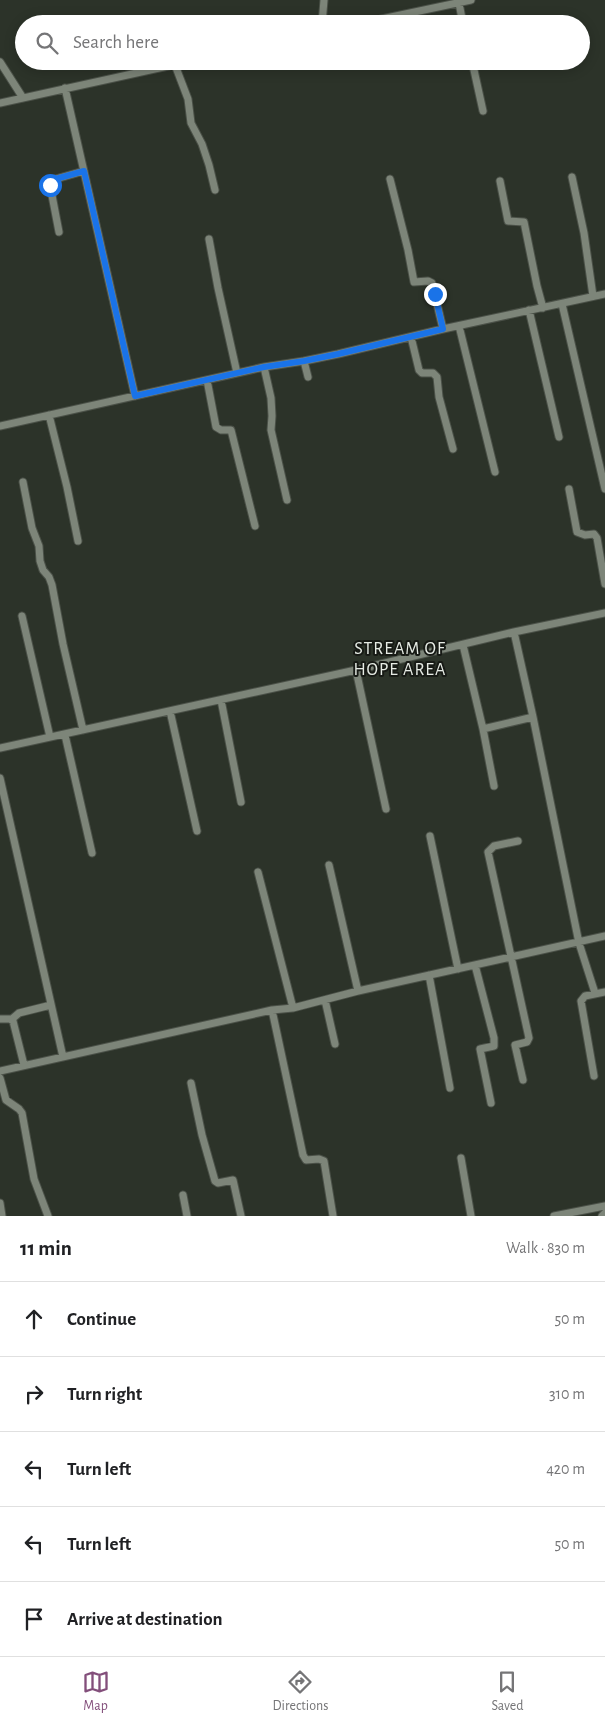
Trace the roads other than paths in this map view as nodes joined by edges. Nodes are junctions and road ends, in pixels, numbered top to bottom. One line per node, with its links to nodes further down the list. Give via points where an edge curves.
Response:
1 (324, 0): 4 (street)
2 (470, 0): 3 (street)
3 (459, 3): 5 (street); 6 (street)
4 (323, 15)
5 (401, 15)
6 (461, 15)
7 (0, 62): 12 (street)
8 (151, 70): 11 (street)
9 (177, 70): 19 (street, via 188,99 191,123 202,144)
10 (474, 70): 14 (street)
11 (65, 88): 12 (street); 15 (street)
12 (23, 98): 13 (street)
13 (0, 103)
14 (483, 112)
15 (84, 171): 20 (street, via 52,180 50,185); 35 (street)
16 (572, 176): 23 (street)
17 (390, 179): 28 (street, via 414,282 432,283)
18 (500, 182): 25 (street, via 508,221 524,222)
19 (215, 190)
20 (59, 232)
21 (209, 239): 32 (street)
22 (605, 294): 23 (street)
23 (594, 296): 24 (street)
24 (562, 304): 25 (street); 43 (street)
25 (543, 308): 26 (street)
26 (529, 310): 27 (street); 38 (street)
27 (459, 326): 28 (street); 40 (street)
28 (443, 329): 29 (street)
29 (410, 337): 30 (street); 39 (street, via 419,370 437,377)
30 (304, 361): 31 (street); 33 (street)
31 (264, 367): 32 (street); 44 (street, via 271,398 271,430)
32 (237, 373): 34 (street)
33 (308, 376)
34 (207, 380): 35 (street); 45 (street, via 216,427 231,430)
35 (135, 396): 36 (street)
36 (49, 415): 37 (street); 46 (street)
37 (0, 426)
38 (560, 437)
39 (453, 449)
40 (495, 472)
41 (23, 482): 57 (street, via 40,561 52,585 62,644)
42 (569, 488): 47 (street, via 577,532 585,536 594,534 599,542)
43 (605, 489)
44 (287, 500)
45 (255, 526)
46 (78, 541)
47 (605, 584)
48 (605, 613): 50 (street)
49 (22, 616): 59 (street)
50 (514, 632): 51 (street); 55 (street)
51 (463, 645): 52 (street); 56 (street)
52 (356, 670): 53 (street); 64 (street)
53 (221, 700): 54 (street); 63 (street)
54 (170, 711): 57 (street); 65 (street)
55 (533, 717): 56 (street); 72 (street)
56 (484, 729): 62 (street)
57 (83, 730): 58 (street)
58 (65, 734): 59 (street); 68 (street)
59 (50, 737): 60 (street)
60 (0, 748)
61 (0, 778): 81 (street)
62 (494, 786)
63 (241, 802)
64 (386, 809)
65 (196, 831)
66 (430, 836): 75 (street)
67 (518, 841): 73 (street, via 494,846 488,852)
68 (92, 854)
69 (329, 865): 77 (street)
70 (258, 872): 82 (street)
71 (605, 936): 72 (street)
72 (579, 943): 73 (street); 79 (street)
73 (512, 957): 74 (street); 92 (street, via 529,1038 527,1042 515,1045)
74 (475, 965): 75 (street); 95 (street, via 494,1038 494,1046 480,1049)
75 (458, 969): 76 (street)
76 (429, 975): 77 (street); 94 (street)
77 (358, 991): 80 (street)
78 (605, 992): 79 (street)
79 (595, 993): 90 (street, via 582,998 580,1004)
80 (325, 1000): 82 (street); 86 (street)
81 (51, 1005): 85 (street, via 19,1013); 87 (street)
82 (293, 1008): 83 (street)
83 (272, 1010): 87 (street); 105 (street, via 303,1155 306,1160 324,1161)
84 (0, 1019): 85 (street)
85 (12, 1020): 88 (street)
86 (335, 1044)
87 (63, 1057): 88 (street)
88 (24, 1066): 89 (street)
89 (0, 1071)
90 (594, 1076)
91 (0, 1078): 102 (street, via 6,1100 22,1113 34,1179)
92 (524, 1080)
93 (191, 1084): 104 (street, via 214,1181 233,1180)
94 (450, 1088)
95 (491, 1103)
96 (461, 1158): 106 (street)
97 (182, 1194): 103 (street)
98 (0, 1203): 101 (street)
99 (605, 1206): 107 (street)
100 (605, 1213): 108 (street)
101 (2, 1216)
102 (48, 1216)
103 (187, 1216)
104 (240, 1216)
105 (333, 1216)
106 (470, 1216)
107 (554, 1216)
108 (602, 1216)

